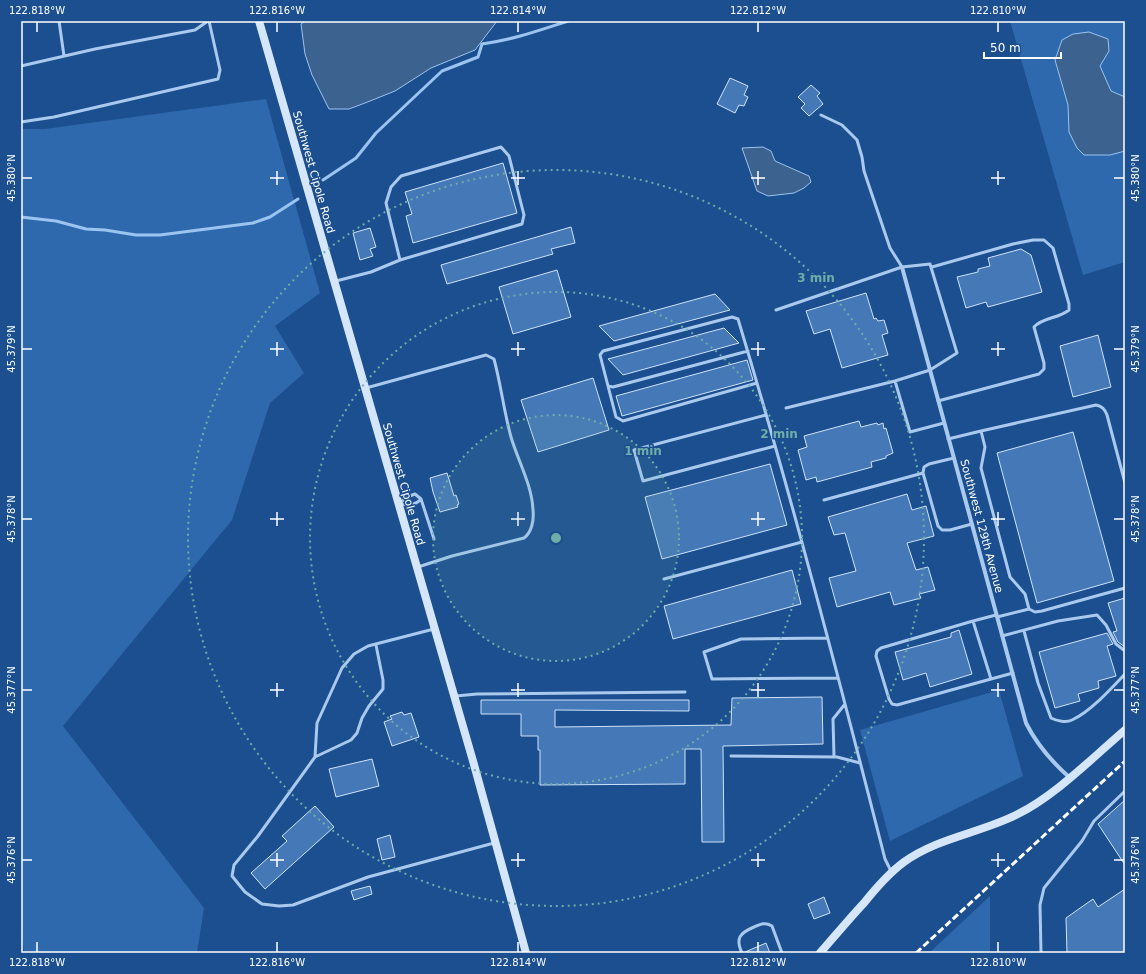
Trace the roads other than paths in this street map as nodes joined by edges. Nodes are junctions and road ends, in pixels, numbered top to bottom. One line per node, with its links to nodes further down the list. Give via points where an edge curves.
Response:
1 (59, 21): 4 (lane)
2 (209, 21): 4 (lane, via 195,30); 7 (lane, via 220,70 218,79 54,117)
3 (260, 21): 11 (street, Southwest Cipole Road)
4 (64, 56): 5 (lane)
5 (21, 66)
6 (821, 115): 9 (lane, via 842,125 857,140 864,171 890,248)
7 (21, 122)
8 (400, 260): 8 (lane, via 522,224 524,215 515,178 509,156 501,147 401,176 391,188 386,203); 11 (lane)
9 (902, 267): 10 (lane, via 930,264); 12 (lane); 14 (street, Southwest 129th Avenue)
10 (932, 268): 14 (lane, via 956,353); 19 (lane, via 1013,244 1044,240 1053,248 1069,304 1069,310 1064,314 1039,322 1034,327 1044,363 1044,369 1039,374)
11 (334, 282): 18 (street, Southwest Cipole Road)
12 (776, 310)
13 (748, 351): 16 (lane); 17 (lane, via 613,387); 17 (lane, via 738,319 732,317 603,351 600,355)
14 (930, 370): 15 (lane); 19 (street, Southwest 129th Avenue)
15 (896, 381): 20 (lane); 22 (lane, via 910,432)
16 (757, 383): 17 (lane, via 623,421 616,417); 21 (lane)
17 (608, 386)
18 (366, 388): 31 (street, Southwest Cipole Road); 35 (lane, via 486,355 494,359 511,437 530,489 533,524 529,534 524,538)
19 (938, 401): 22 (street, Southwest 129th Avenue)
20 (786, 408)
21 (766, 415): 25 (lane); 25 (lane, via 634,450 643,480)
22 (944, 423): 24 (street, Southwest 129th Avenue)
23 (981, 431): 24 (lane); 28 (lane, via 1100,406 1105,409 1107,415); 38 (lane, via 985,447 981,468 1010,577 1025,594)
24 (948, 439): 26 (street, Southwest 129th Avenue)
25 (775, 446): 34 (lane)
26 (954, 458): 27 (lane, via 930,464 924,467); 32 (street, Southwest 129th Avenue)
27 (923, 473): 30 (lane); 32 (lane, via 938,526 942,530 950,530)
28 (1125, 483)
29 (422, 499): 31 (lane, via 409,506); 31 (lane, via 414,494); 33 (lane)
30 (824, 500)
31 (399, 504): 35 (street, Southwest Cipole Road)
32 (972, 524): 39 (street, Southwest 129th Avenue)
33 (434, 539)
34 (802, 542): 36 (lane); 44 (lane)
35 (417, 567): 41 (street, Southwest Cipole Road)
36 (664, 579)
37 (1125, 588): 38 (lane, via 1042,611)
38 (1029, 610): 39 (lane)
39 (997, 616): 40 (lane); 43 (street, Southwest 129th Avenue)
40 (973, 621): 50 (lane); 50 (lane, via 877,651 876,656 889,699 892,704 897,705)
41 (434, 629): 45 (lane); 52 (street, Southwest Cipole Road)
42 (1024, 631): 43 (lane); 46 (lane, via 1058,621 1097,615 1106,625 1116,644); 48 (lane, via 1038,683 1051,718 1058,721 1071,720 1083,713)
43 (1002, 636): 47 (street, Southwest 129th Avenue)
44 (827, 638): 49 (lane); 49 (lane, via 742,640 704,652 712,679)
45 (376, 645): 56 (lane, via 358,651 342,668 317,723); 56 (lane, via 383,689 369,706 357,733 351,740)
46 (1125, 651)
47 (1013, 673): 50 (lane); 59 (street, Southwest 129th Avenue, via 1026,723 1033,737 1054,764)
48 (1125, 674)
49 (838, 678): 53 (lane)
50 (991, 679)
51 (684, 692): 52 (lane)
52 (454, 696): 61 (street, Southwest Cipole Road)
53 (845, 704): 57 (lane, via 833,719); 58 (lane)
54 (1125, 730): 59 (street)
55 (731, 756): 57 (lane)
56 (315, 757): 61 (lane, via 234,865 232,876 245,892 262,904 293,905 368,877)
57 (834, 757): 58 (lane)
58 (860, 763): 62 (lane)
59 (1069, 778): 62 (street, via 1018,814 934,846 915,855)
60 (1125, 791): 67 (lane, via 1094,821 1082,841 1044,888 1040,905)
61 (496, 843): 63 (street, Southwest Cipole Road)
62 (891, 873): 66 (street)
63 (526, 953)
64 (742, 953): 65 (lane, via 738,940 740,934 762,923 772,926)
65 (782, 953)
66 (820, 953)
67 (1041, 953)

